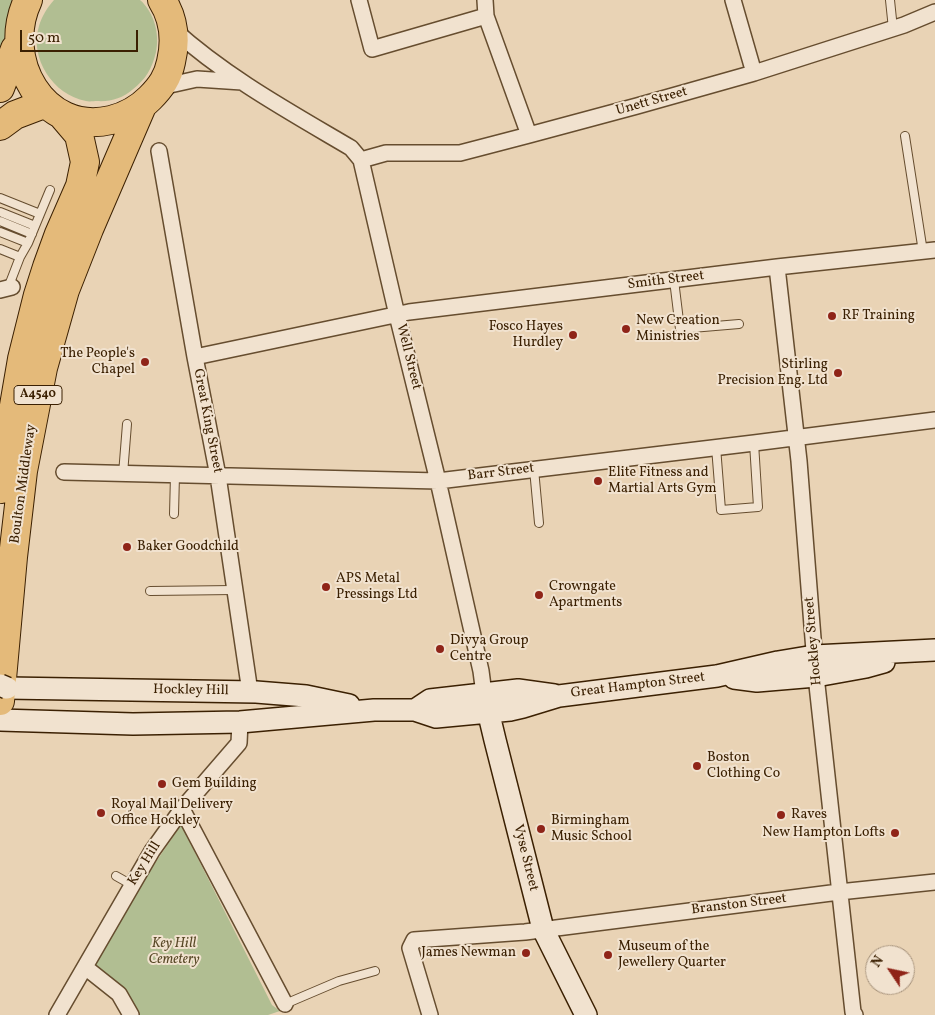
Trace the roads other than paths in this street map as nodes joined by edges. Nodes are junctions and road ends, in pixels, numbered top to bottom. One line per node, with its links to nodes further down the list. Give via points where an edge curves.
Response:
1 (28, 0): 10 (highway, A4540, via 16,29)
2 (359, 0): 8 (street, via 372,49)
3 (485, 0): 8 (street)
4 (733, 0): 11 (street)
5 (890, 0): 9 (lane)
6 (168, 9): 12 (street, via 195,48); 13 (highway, A4540, via 174,49 170,69)
7 (935, 12): 9 (street, Unett Street)
8 (486, 16): 18 (street)
9 (893, 29): 11 (street, Unett Street)
10 (15, 49): 14 (highway); 16 (highway, A4540, via 26,83)
11 (754, 73): 18 (street, Unett Street)
12 (242, 82): 13 (street, via 196,79); 21 (street, via 351,148)
13 (161, 86): 15 (highway, A4540)
14 (0, 88)
15 (142, 106): 16 (highway, A4540, via 124,117 104,122 82,121); 58 (highway, Boulton Middleway / A4540, via 65,290 43,368 23,471 13,556)
16 (53, 110): 17 (highway, via 15,115); 50 (highway, Boulton Middleway / A4540, via 79,135 85,162 80,186 38,295 22,359)
17 (0, 126)
18 (529, 135): 21 (street, Unett Street, via 460,152 386,153)
19 (904, 136): 31 (lane)
20 (159, 151): 38 (street, Great King Street)
21 (361, 160): 36 (street, Well Street)
22 (50, 190): 25 (lane)
23 (0, 198): 25 (lane)
24 (0, 212): 27 (lane)
25 (38, 213): 27 (lane)
26 (0, 221): 27 (lane)
27 (31, 229): 29 (lane)
28 (0, 232): 29 (lane)
29 (26, 242): 32 (lane)
30 (0, 249): 32 (lane)
31 (929, 251): 33 (street, Smith Street)
32 (20, 257): 35 (lane)
33 (777, 267): 34 (street, Smith Street); 41 (street, Hockley Street)
34 (674, 280): 36 (street, Smith Street); 37 (lane, via 680,329)
35 (7, 288)
36 (397, 315): 38 (street, Smith Street); 49 (street, Well Street)
37 (739, 324)
38 (195, 357): 48 (street, Great King Street)
39 (935, 420): 41 (street, Barr Street)
40 (127, 424): 46 (lane)
41 (796, 438): 42 (street, Barr Street); 56 (street, Hockley Street)
42 (754, 443): 43 (street, Barr Street); 43 (lane, via 758,507 721,510)
43 (716, 447): 44 (street, Barr Street)
44 (534, 469): 49 (street, Barr Street); 52 (lane)
45 (64, 472): 46 (street, Barr Street)
46 (123, 474): 47 (street, Barr Street)
47 (175, 475): 48 (street, Barr Street); 51 (lane)
48 (218, 476): 49 (street, Barr Street); 53 (street, Great King Street)
49 (438, 481): 59 (street, Well Street)
50 (0, 506)
51 (174, 514)
52 (539, 523)
53 (234, 590): 54 (lane); 57 (street, Great King Street)
54 (150, 591)
55 (932, 650): 56 (main road, Great Hampton Street, via 866,667)
56 (815, 666): 59 (main road, Great Hampton Street, via 778,662 716,676 559,696 518,690); 66 (street, Hockley Street)
57 (250, 692): 58 (main road, Hockley Hill); 60 (main road, Hockley Hill, via 306,696)
58 (6, 702): 61 (main road, Hockley Hill, via 133,724)
59 (487, 703): 60 (main road, Hockley Hill, via 430,700 415,710); 67 (main road, Vyse Street)
60 (374, 710): 61 (main road, Hockley Hill)
61 (240, 722): 62 (street, Key Hill, via 239,743)
62 (182, 810): 65 (street, Key Hill); 70 (street)
63 (116, 876): 65 (lane)
64 (935, 882): 66 (street, Branston Street)
65 (132, 885): 68 (street, Key Hill)
66 (839, 892): 67 (street, Branston Street); 71 (street, Hockley Street)
67 (543, 929): 74 (street, Branston Street, via 414,940 410,948); 75 (main road, Vyse Street)
68 (85, 967): 72 (street, Key Hill); 73 (street, via 119,994)
69 (376, 971): 70 (lane, via 339,981)
70 (285, 1004)
71 (853, 1014)
72 (57, 1015)
73 (131, 1015)
74 (430, 1015)
75 (586, 1015)

